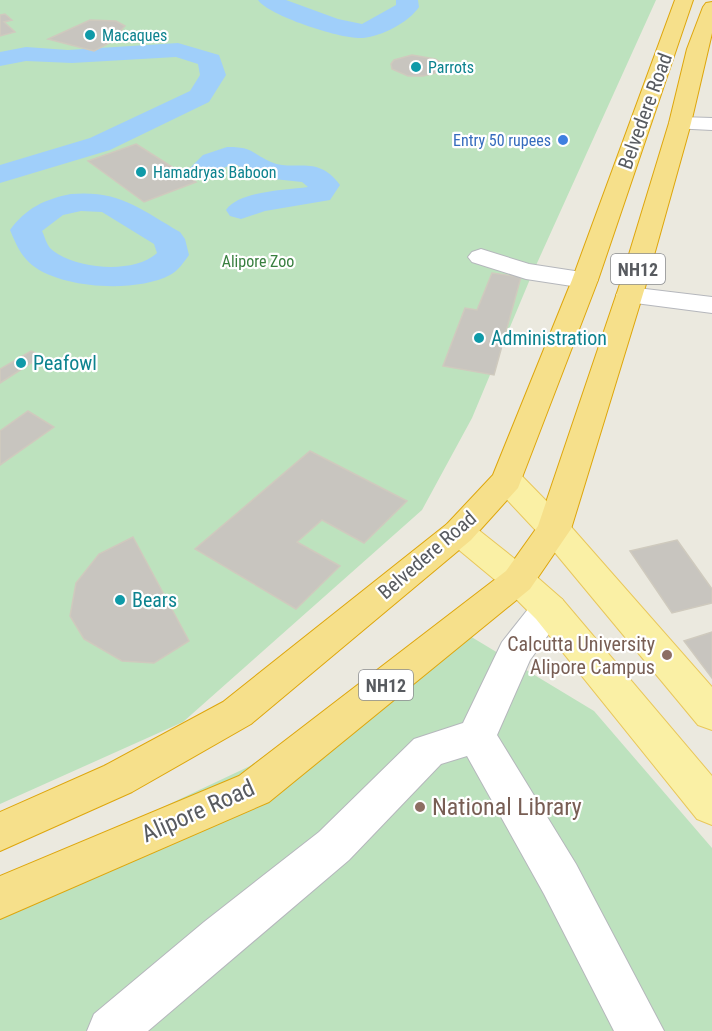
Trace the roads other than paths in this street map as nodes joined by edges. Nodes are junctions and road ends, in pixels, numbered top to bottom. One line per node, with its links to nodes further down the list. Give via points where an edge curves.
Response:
1 (684, 0): 7 (highway, Belvedere Road / NH12)
2 (712, 7): 3 (highway, Belvedere Road / NH12)
3 (705, 50): 4 (highway, Belvedere Road / NH12)
4 (680, 123): 5 (lane); 8 (highway, Belvedere Road / NH12)
5 (712, 124)
6 (481, 257): 7 (lane, via 526,271)
7 (585, 280): 10 (highway, Belvedere Road / NH12)
8 (629, 295): 9 (lane); 11 (highway, Belvedere Road / NH12)
9 (712, 305)
10 (507, 480): 11 (main road); 12 (highway, Belvedere Road / NH12)
11 (554, 529): 13 (highway, Belvedere Road / NH12); 15 (main road)
12 (459, 532): 13 (main road); 18 (highway, Belvedere Road / NH12, via 237,713 118,778)
13 (518, 580): 14 (main road); 19 (highway, Alipore Road / NH12, via 254,789)
14 (549, 609): 16 (lane, via 515,652); 17 (main road)
15 (712, 714)
16 (477, 736): 20 (lane, via 428,751 333,846); 21 (lane, via 560,879)
17 (712, 806)
18 (0, 832)
19 (0, 897)
20 (111, 1031)
21 (640, 1031)

